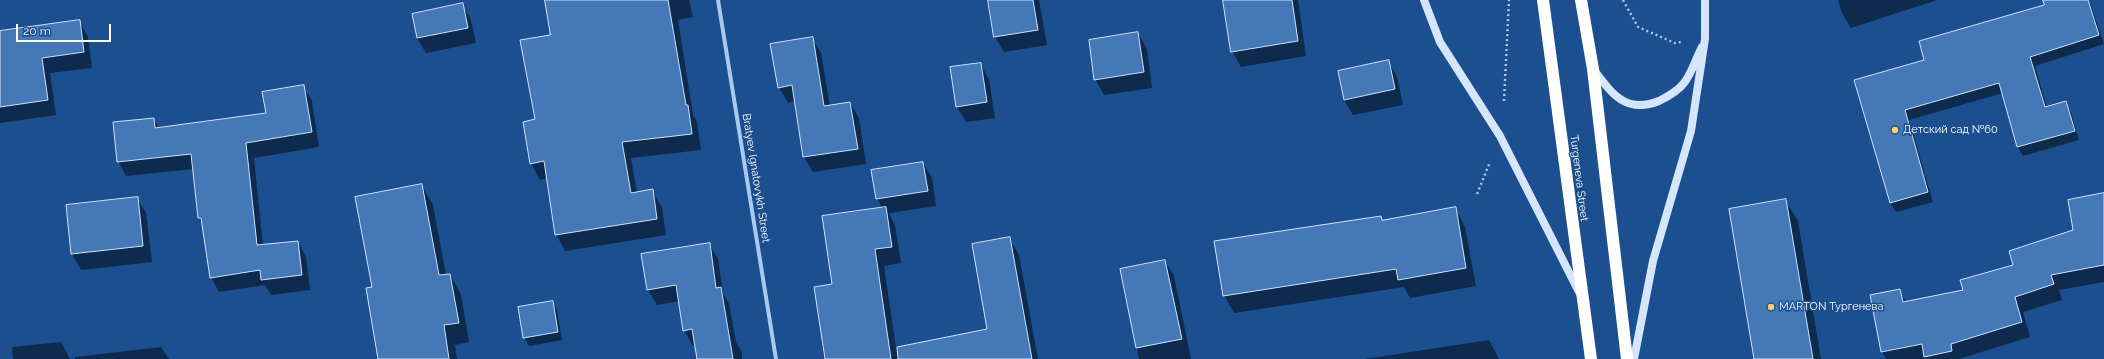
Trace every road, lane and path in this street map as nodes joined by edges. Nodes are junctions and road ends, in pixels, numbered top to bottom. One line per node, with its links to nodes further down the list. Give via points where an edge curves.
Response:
1 (718, 0): 11 (street, Bratyev Ignatovykh Street)
2 (1424, 0): 10 (main road, via 1440,42 1500,136)
3 (1543, 0): 10 (highway, Turgeneva Street)
4 (1581, 0): 9 (highway)
5 (1623, 0): 7 (path, via 1638,27 1675,43 1687,40)
6 (1705, 0): 7 (main road)
7 (1705, 23): 8 (main road)
8 (1706, 39): 9 (main road, via 1684,84 1666,98 1648,105 1629,105 1609,90); 14 (main road, via 1692,132 1653,260)
9 (1593, 69): 13 (highway)
10 (1580, 294): 12 (highway, Turgeneva Street)
11 (776, 359)
12 (1590, 359)
13 (1627, 359)
14 (1634, 359)

